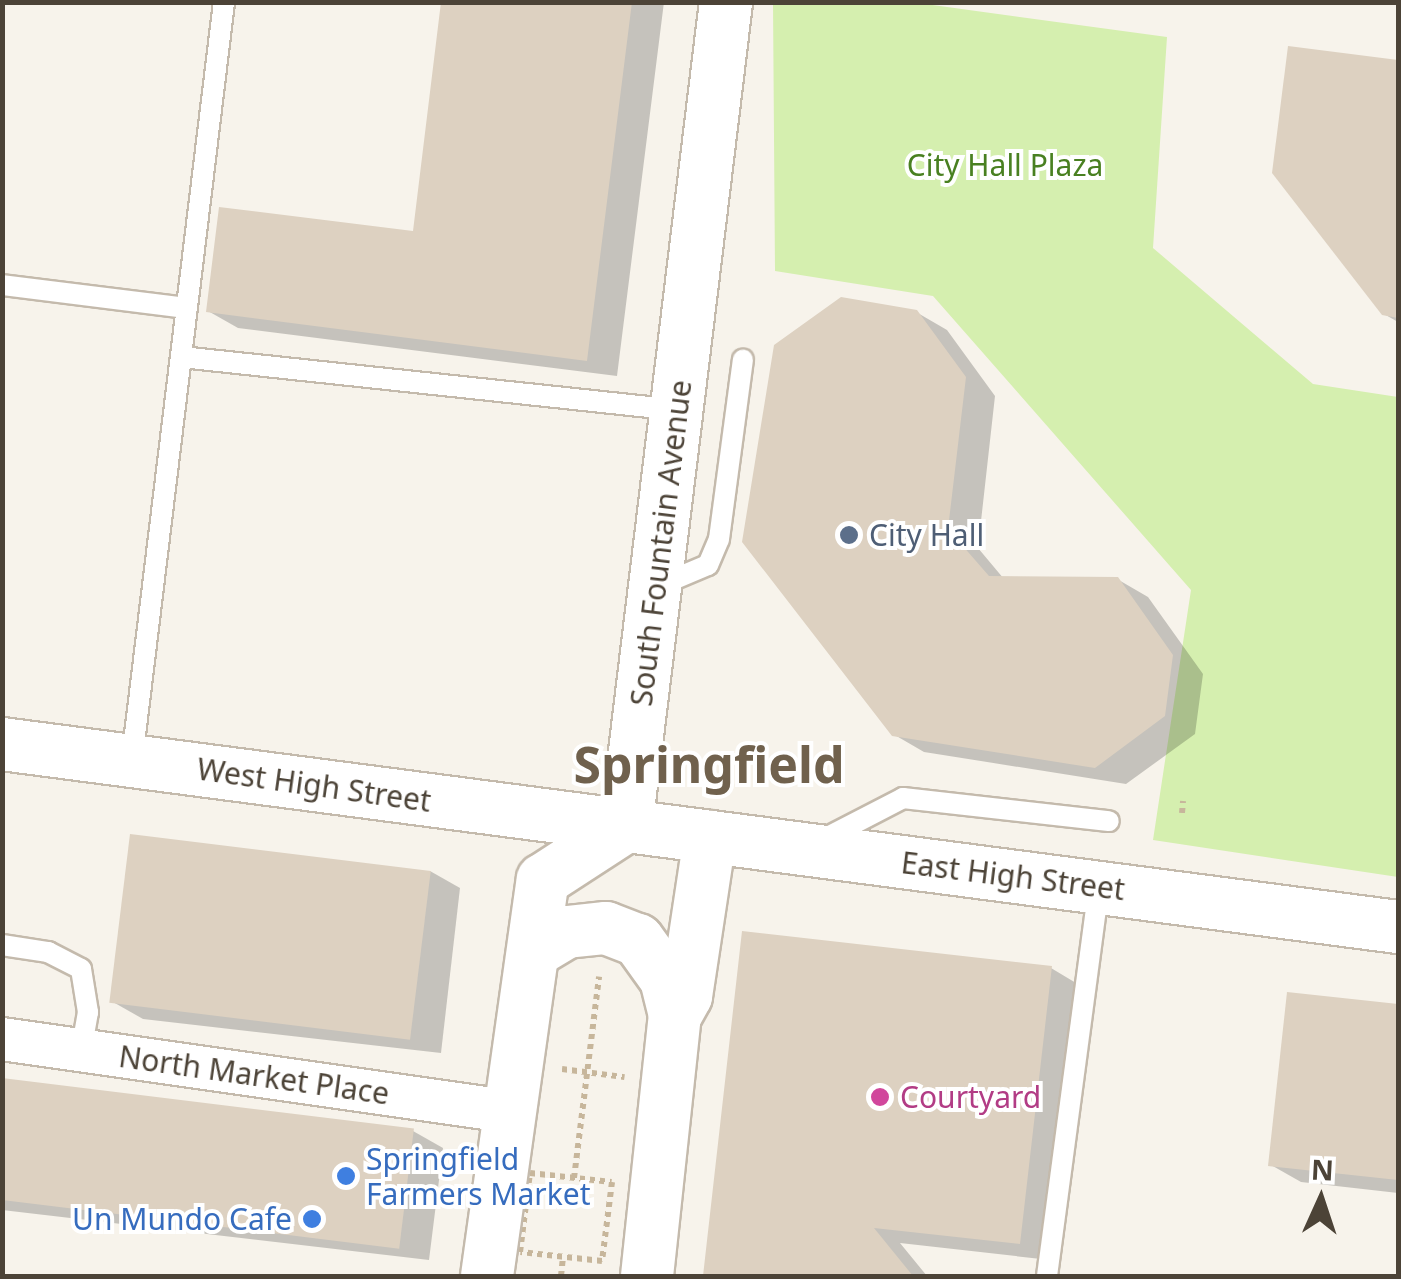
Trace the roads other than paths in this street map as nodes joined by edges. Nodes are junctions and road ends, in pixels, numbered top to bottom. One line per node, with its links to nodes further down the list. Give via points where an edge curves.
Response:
1 (224, 2): 4 (lane)
2 (726, 2): 7 (street, South Fountain Avenue)
3 (2, 285): 4 (lane)
4 (187, 308): 5 (lane)
5 (181, 357): 7 (lane); 10 (lane)
6 (743, 360): 8 (lane, via 719,539 708,565)
7 (677, 410): 8 (street, South Fountain Avenue)
8 (655, 588): 12 (street, South Fountain Avenue)
9 (2, 744): 10 (street, West High Street)
10 (131, 761): 12 (street, West High Street)
11 (1109, 821): 14 (lane, via 903,798)
12 (626, 826): 13 (street, East High Street); 18 (street, via 543,880)
13 (710, 836): 14 (street, East High Street); 19 (street, via 686,996)
14 (804, 849): 15 (street, East High Street)
15 (1099, 887): 16 (street, East High Street); 25 (lane)
16 (1398, 927)
17 (2, 945): 21 (lane, via 48,952 81,969 88,1012)
18 (535, 951): 19 (street, via 567,932 606,928 638,940 666,979); 22 (street)
19 (675, 1016): 24 (street)
20 (2, 1040): 21 (street, North Market Place)
21 (81, 1050): 22 (street, North Market Place)
22 (506, 1111): 23 (street)
23 (487, 1276)
24 (647, 1276)
25 (1047, 1276)

